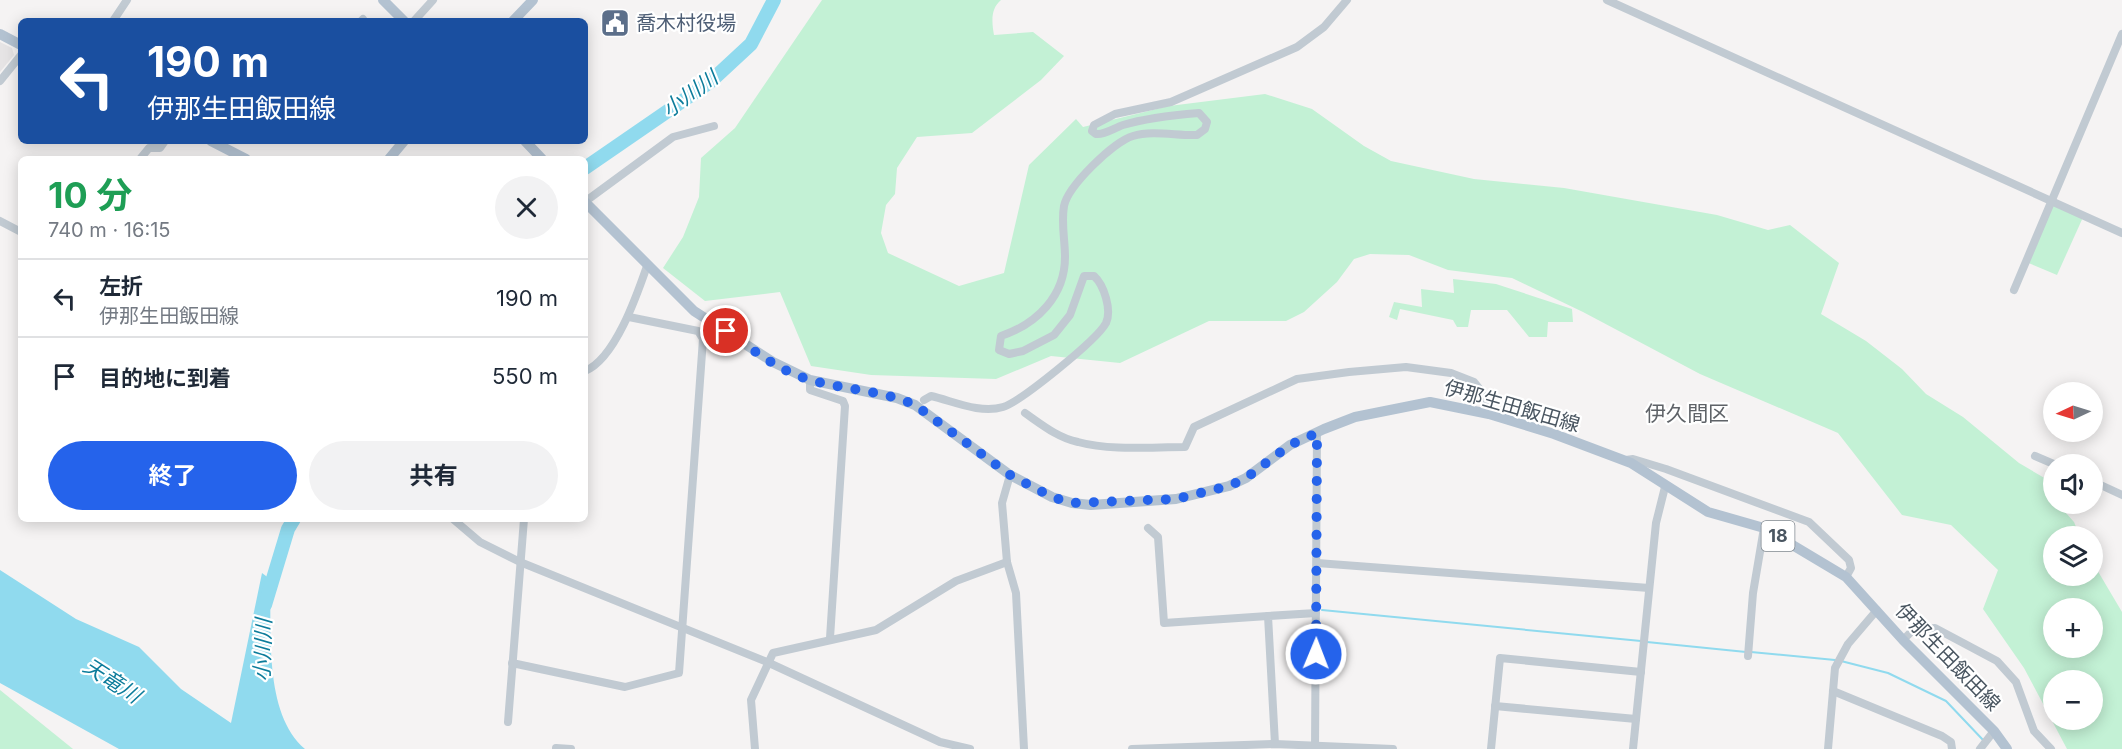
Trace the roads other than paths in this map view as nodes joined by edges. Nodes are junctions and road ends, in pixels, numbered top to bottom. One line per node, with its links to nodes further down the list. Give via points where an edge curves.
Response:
1 (383, 0): 8 (main road)
2 (434, 0): 9 (street)
3 (533, 0): 10 (main road)
4 (1347, 0): 36 (street, via 1324,27 1297,47 1171,102 1115,114 1094,125 1092,131 1102,134 1125,125 1199,113 1207,122 1197,135 1134,135 1095,161 1064,203 1065,259 1056,296 1026,326 1001,336 999,350 1009,354 1023,351 1054,335 1070,315 1084,276 1094,276 1099,281 1107,306 1106,323 1084,347 1011,404 987,410 931,396)
5 (1607, 0): 26 (street)
6 (124, 1): 7 (street)
7 (115, 18)
8 (401, 18)
9 (417, 18)
10 (516, 18)
11 (0, 34): 13 (main road)
12 (2122, 34): 26 (street)
13 (18, 43)
14 (18, 59): 15 (street)
15 (0, 81)
16 (714, 126): 25 (street, via 673,138)
17 (163, 144): 21 (street, via 160,148 149,148)
18 (217, 144): 22 (main road)
19 (402, 144): 23 (main road)
20 (528, 144): 24 (main road)
21 (142, 156)
22 (240, 156)
23 (392, 156)
24 (539, 156)
25 (588, 201)
26 (2051, 201): 30 (street); 32 (street)
27 (588, 203): 31 (main road, 伊那生田飯田線 / 18)
28 (0, 221): 29 (street)
29 (18, 230)
30 (2122, 233)
31 (647, 266): 33 (street); 35 (main road, 伊那生田飯田線 / 18, via 694,311 773,362)
32 (2014, 290)
33 (629, 317): 34 (street, via 596,366); 59 (street, via 698,331 704,339)
34 (588, 370)
35 (810, 380): 43 (main road, 伊那生田飯田線 / 18, via 915,405); 60 (street, via 810,390 843,401 845,406)
36 (924, 400)
37 (1025, 413): 38 (street, via 1076,442 1185,447 1194,427 1297,379 1406,367 1435,369 1474,382)
38 (1489, 414): 39 (main road, 伊那生田飯田線 / 18, via 1430,402 1354,417); 42 (main road, 伊那生田飯田線 / 18)
39 (1317, 433): 43 (main road, 伊那生田飯田線 / 18, via 1290,445 1229,486 1176,499 1072,503); 53 (street)
40 (2035, 456): 41 (street)
41 (2043, 459)
42 (1622, 460): 45 (main road, 伊那生田飯田線 / 18); 54 (street, via 1634,459 1666,469 1809,522 1849,560 1851,568)
43 (1010, 475): 52 (street, via 1002,502)
44 (2103, 486): 46 (street)
45 (1665, 487): 50 (main road, 伊那生田飯田線 / 18, via 1708,512); 55 (street, via 1656,523)
46 (2122, 495)
47 (457, 522): 51 (street, via 480,542)
48 (524, 522): 51 (street)
49 (1148, 528): 58 (street, via 1158,537 1164,623)
50 (1764, 528): 54 (main road, 伊那生田飯田線 / 18); 62 (street)
51 (520, 562): 59 (street); 64 (street)
52 (1007, 562): 60 (street, via 956,581 876,630); 79 (street, via 1016,593)
53 (1317, 563): 55 (street); 57 (street)
54 (1846, 577): 56 (main road, 伊那生田飯田線 / 18)
55 (1649, 588): 65 (street)
56 (1877, 610): 61 (main road, 伊那生田飯田線 / 18); 66 (street, via 1839,659)
57 (1316, 613): 58 (street); 73 (street)
58 (1268, 616): 71 (street)
59 (684, 629): 63 (street); 64 (street, via 679,673 625,687)
60 (830, 638): 63 (street, via 773,653)
61 (1903, 640): 70 (main road, 伊那生田飯田線 / 18); 87 (street, via 1912,631 1935,628 1996,661 2016,681 2034,730)
62 (1748, 653)
63 (767, 662): 72 (street); 77 (street, via 751,700)
64 (512, 663): 69 (street)
65 (1641, 672): 67 (street, via 1500,658); 68 (street)
66 (1833, 691): 84 (street); 85 (street, via 1942,735 1951,742)
67 (1495, 706): 68 (street); 82 (street)
68 (1636, 719): 83 (street)
69 (508, 722)
70 (1991, 735): 75 (street); 86 (main road, 伊那生田飯田線 / 18)
71 (1275, 744): 73 (street); 80 (street)
72 (938, 746): 78 (street)
73 (1315, 747): 81 (street)
74 (556, 748): 76 (street)
75 (1980, 748)
76 (571, 749)
77 (755, 749)
78 (970, 749)
79 (1024, 749)
80 (1132, 749)
81 (1393, 749)
82 (1491, 749)
83 (1633, 749)
84 (1828, 749)
85 (1952, 749)
86 (2007, 749)
87 (2050, 749)

